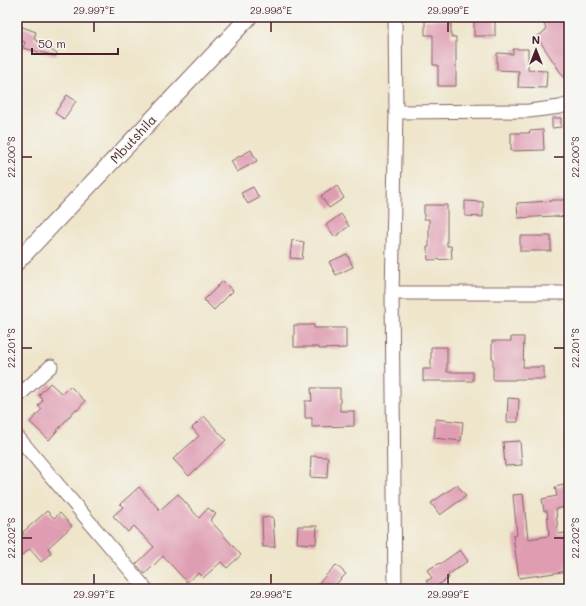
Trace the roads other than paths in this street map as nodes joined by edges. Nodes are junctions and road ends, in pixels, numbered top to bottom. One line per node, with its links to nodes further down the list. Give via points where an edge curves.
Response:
1 (249, 17): 5 (street, Mbutshila)
2 (395, 17): 4 (street)
3 (569, 104): 4 (street, via 529,111)
4 (396, 112): 7 (street)
5 (17, 262)
6 (569, 293): 7 (street)
7 (392, 294): 12 (street)
8 (51, 366): 9 (street)
9 (17, 397)
10 (17, 436): 11 (street)
11 (146, 589)
12 (394, 589)

